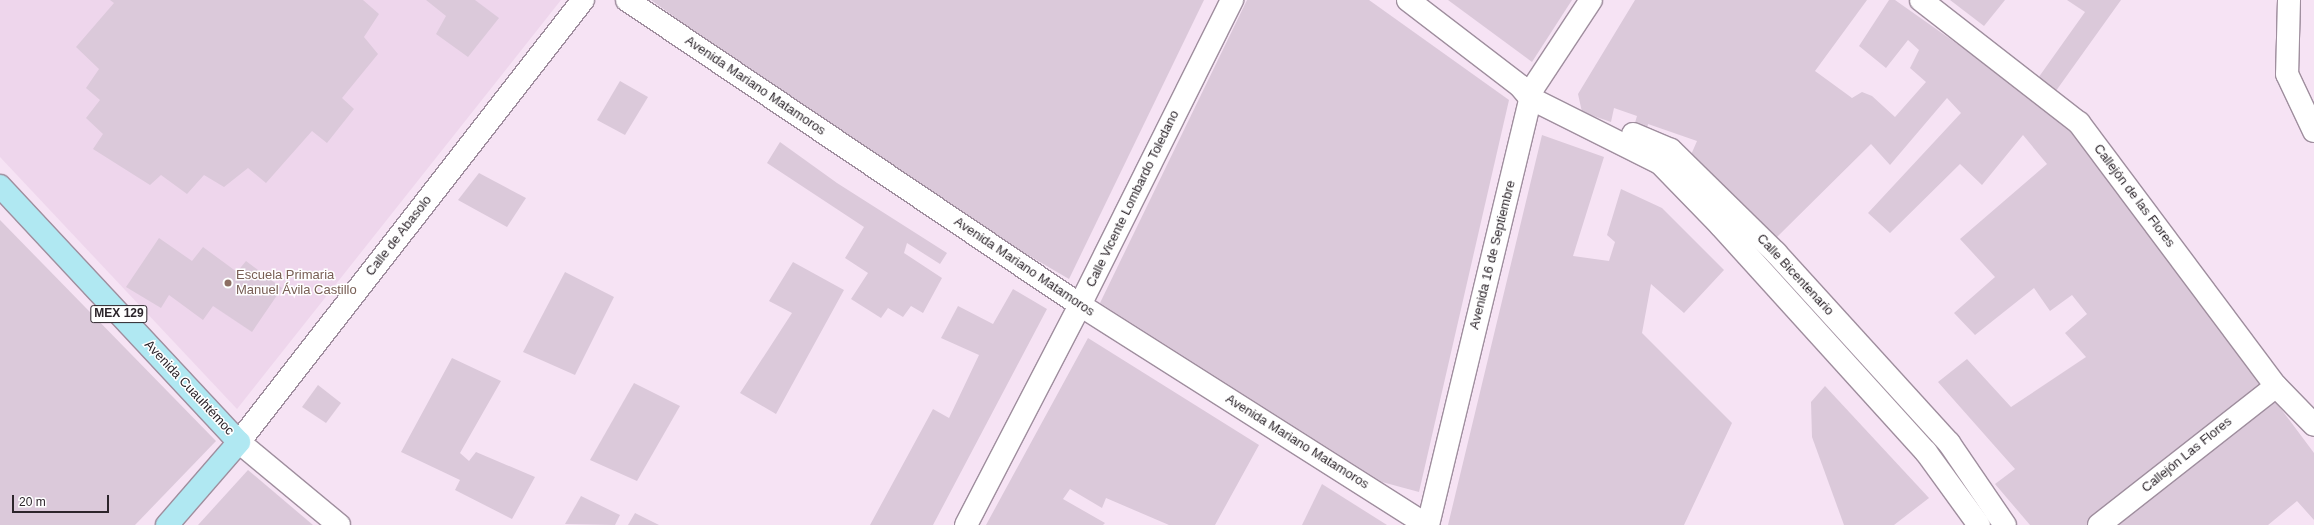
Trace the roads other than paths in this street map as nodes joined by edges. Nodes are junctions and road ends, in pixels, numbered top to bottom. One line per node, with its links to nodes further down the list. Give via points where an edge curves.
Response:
1 (583, 0): 14 (street, Calle de Abasolo)
2 (627, 0): 11 (street, Avenida Mariano Matamoros)
3 (1232, 0): 11 (street, Calle Vicente Lombardo Toledano)
4 (1408, 0): 8 (street)
5 (1590, 0): 8 (street, Avenida 16 de Septiembre)
6 (1921, 0): 12 (street, Callejón de las Flores, via 2079,123)
7 (2289, 0): 9 (street, via 2287,74)
8 (1528, 91): 18 (street, Avenida 16 de Septiembre); 19 (street, Calle Bicentenario, via 1660,163 1722,226 1926,452); 20 (street, Calle Bicentenario, via 1670,150 1776,253 1949,443)
9 (2314, 130)
10 (0, 186): 14 (main road, Avenida Cuauhtémoc / MEX 129)
11 (1080, 305): 17 (street, Calle Vicente Lombardo Toledano); 18 (street, Avenida Mariano Matamoros)
12 (2276, 386): 13 (street, Callejón de las Flores); 21 (street, Callejón Las Flores)
13 (2314, 425)
14 (239, 442): 15 (main road, Calle de Abasolo); 16 (street, Avenida Cuauhtémoc)
15 (167, 525)
16 (339, 525)
17 (966, 525)
18 (1428, 525)
19 (1978, 525)
20 (2005, 525)
21 (2099, 525)

